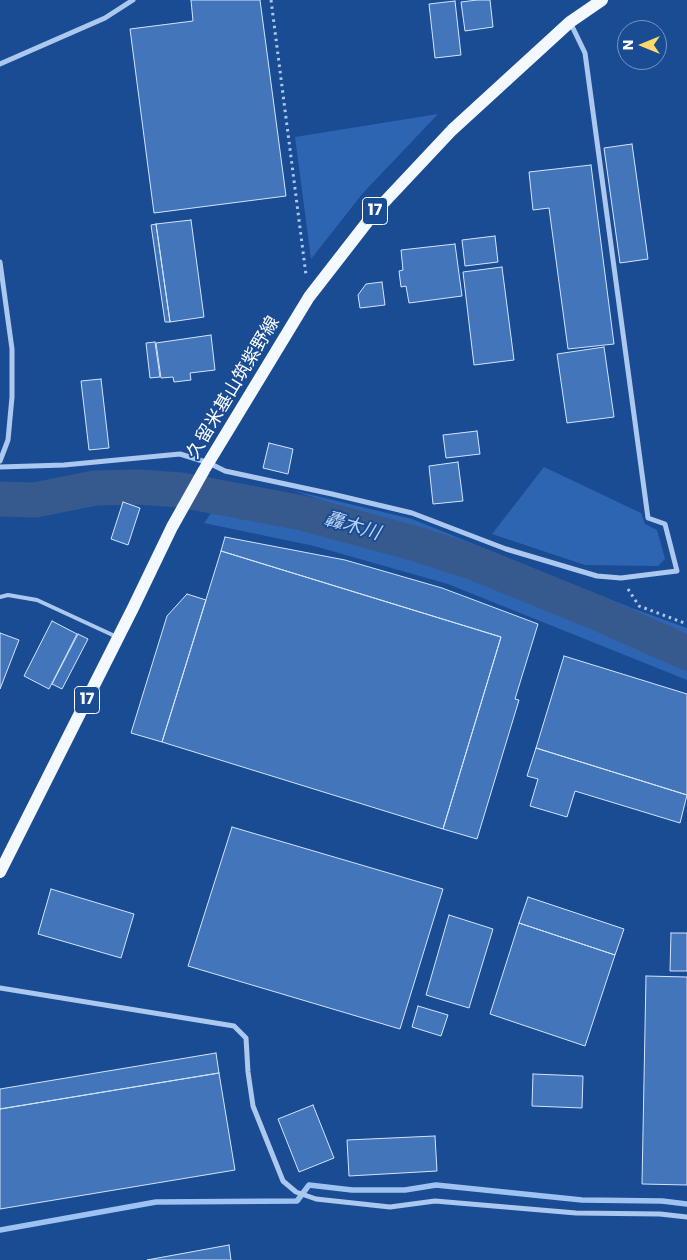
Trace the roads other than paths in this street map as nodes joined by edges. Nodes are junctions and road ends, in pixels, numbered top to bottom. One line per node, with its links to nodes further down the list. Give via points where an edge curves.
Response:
1 (133, 0): 4 (street, via 105,18)
2 (602, 0): 3 (main road, 久留米基山筑紫野線 / 17)
3 (570, 22): 8 (main road, 久留米基山筑紫野線 / 17, via 452,130 375,212 309,297); 8 (street, via 585,53 648,518 665,524 677,571 621,578 597,576 506,549 412,513)
4 (0, 64)
5 (0, 262): 6 (street, via 12,349 12,397 8,440)
6 (0, 461)
7 (0, 467): 8 (street, via 64,466 180,454)
8 (207, 467): 10 (main road, 久留米基山筑紫野線 / 17, via 172,526)
9 (0, 597): 10 (lane, via 8,595 37,600)
10 (118, 638): 11 (main road, 久留米基山筑紫野線 / 17)
11 (0, 872)
12 (0, 988): 13 (street, via 234,1026 246,1038 253,1106 283,1181 296,1192 316,1199 390,1208 435,1201)
13 (687, 1218)

